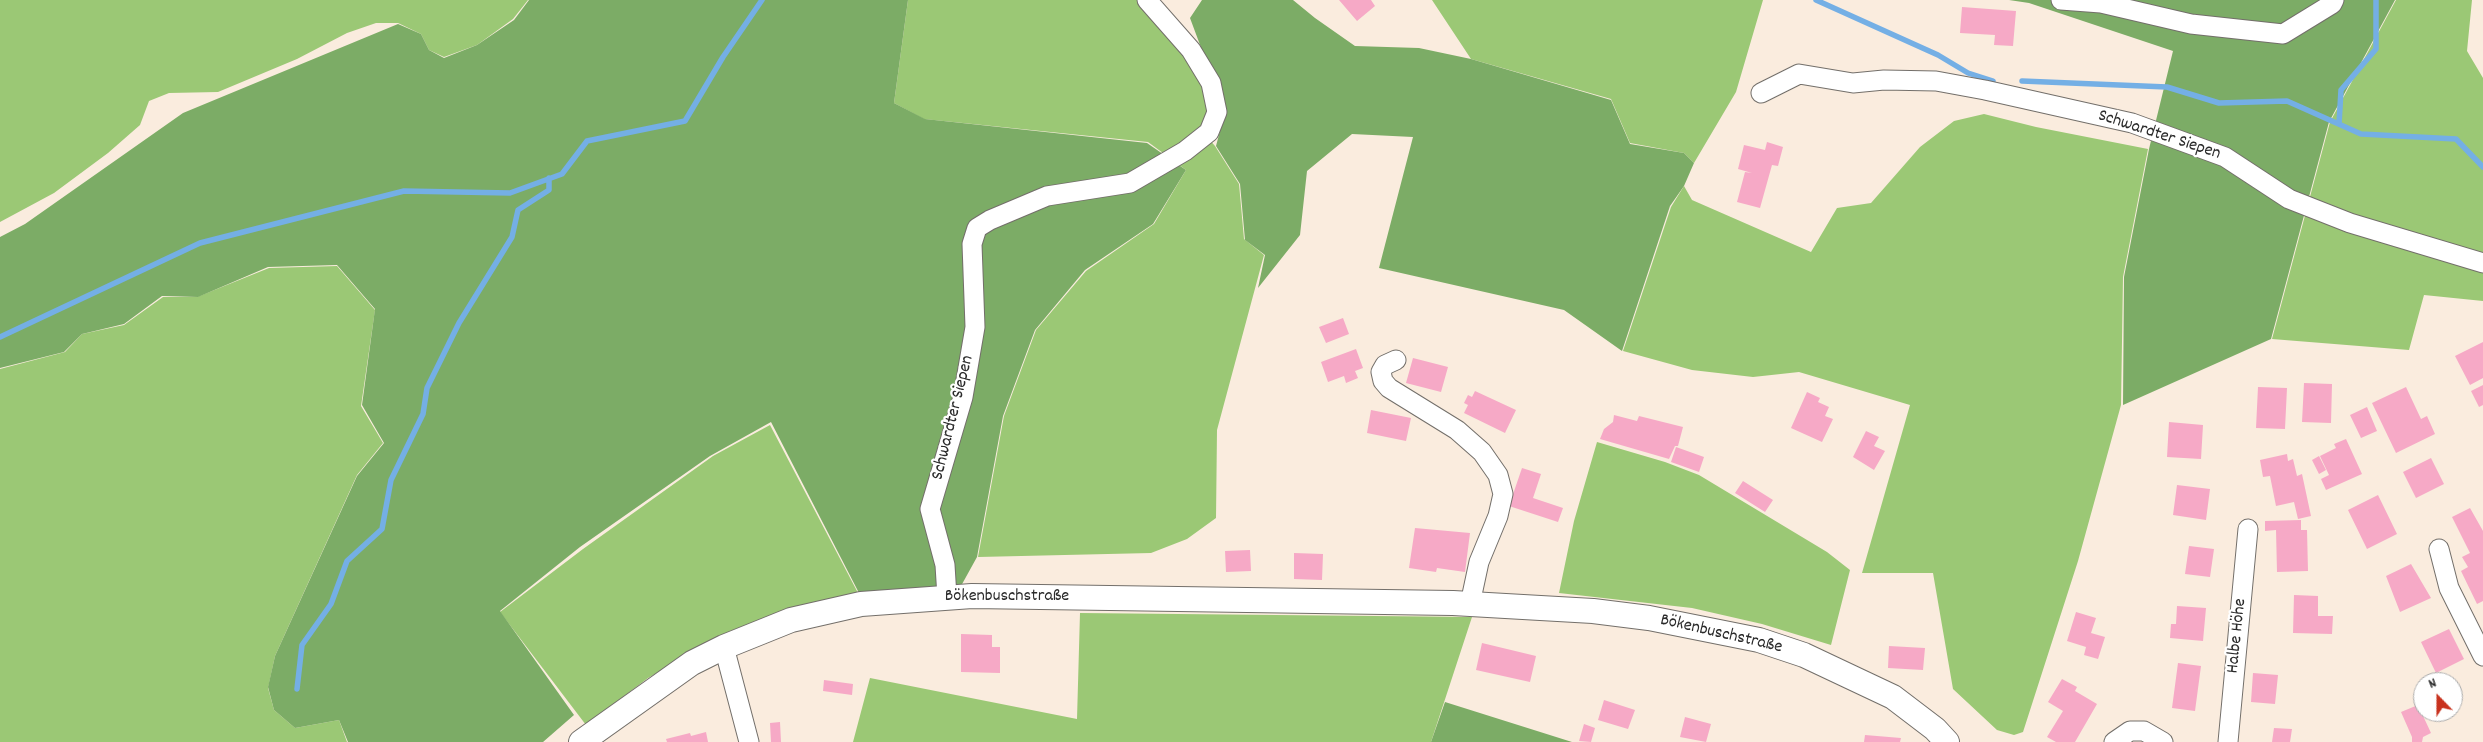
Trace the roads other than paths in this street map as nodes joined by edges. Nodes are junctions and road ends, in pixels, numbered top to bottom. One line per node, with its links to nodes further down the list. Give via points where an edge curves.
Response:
1 (1147, 0): 9 (street, Schwardter Siepen, via 1191,50 1211,83 1217,112 1208,132 1185,151 1130,183 1047,196 977,228 972,244 976,327 963,397 930,509 945,565)
2 (2061, 0): 3 (street, via 2101,3 2191,24 2283,34)
3 (2334, 0)
4 (1761, 93): 5 (street, Schwardter Siepen, via 1799,74 1853,83 1884,80 1936,82 2132,123 2225,157 2298,203 2350,223)
5 (2483, 263)
6 (1396, 360): 10 (street, via 1385,365 1381,372 1383,382 1458,430 1482,452 1498,475 1502,494 1498,516 1479,562)
7 (2248, 529): 19 (street, Halbe Höhe)
8 (2438, 549): 12 (street, via 2449,588)
9 (947, 597): 10 (main road, Bökenbuschstraße); 11 (main road, Bökenbuschstraße, via 888,601 826,612 791,620)
10 (1470, 604): 16 (main road, Bökenbuschstraße, via 1593,611 1649,618 1759,640 1804,655 1871,685 1914,712)
11 (718, 649): 13 (main road, Bökenbuschstraße, via 660,685); 14 (street); 15 (street)
12 (2483, 656)
13 (580, 742)
14 (737, 742)
15 (749, 742)
16 (1947, 742)
17 (2114, 742): 18 (street, via 2130,731 2144,731)
18 (2163, 742)
19 (2228, 742)

